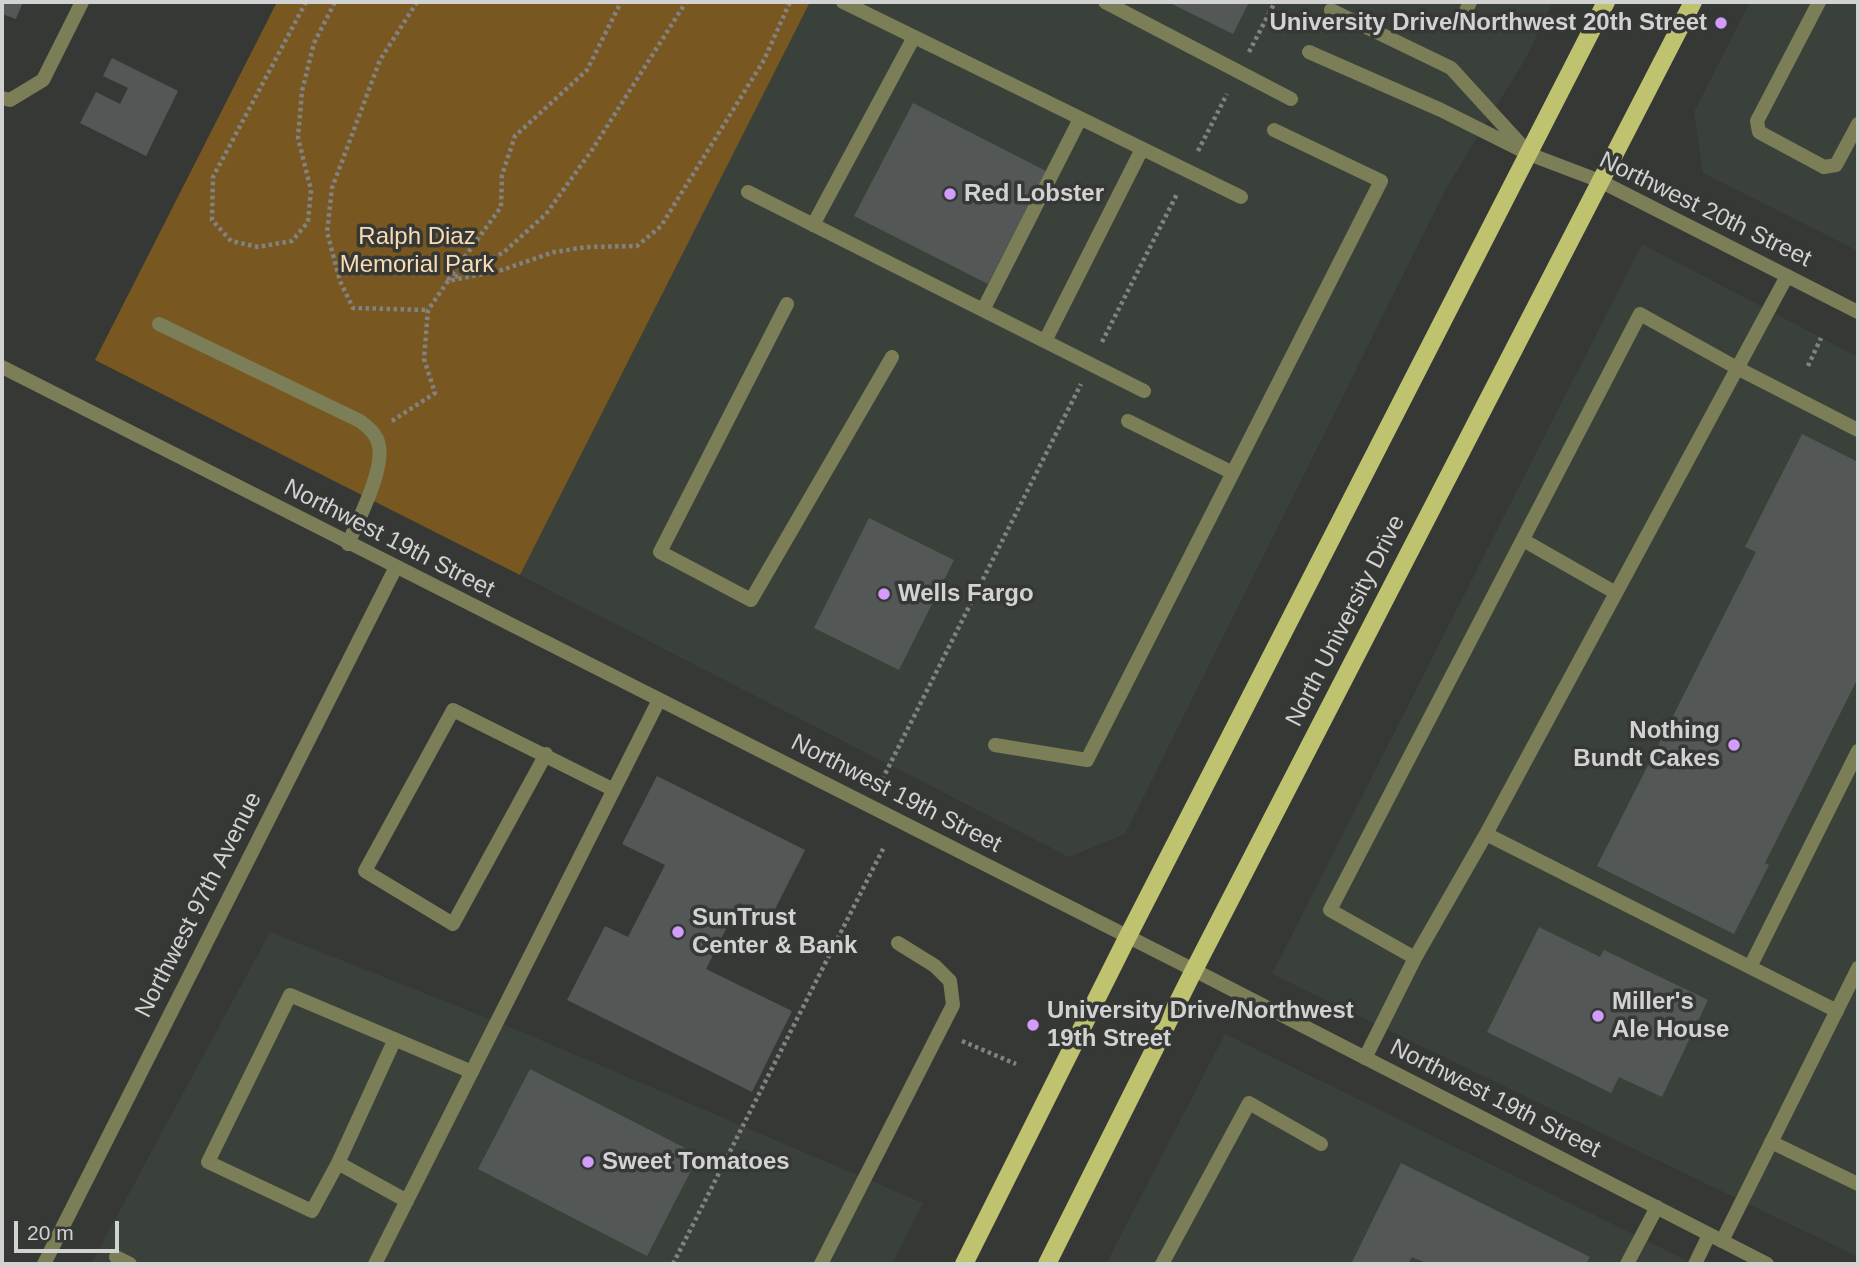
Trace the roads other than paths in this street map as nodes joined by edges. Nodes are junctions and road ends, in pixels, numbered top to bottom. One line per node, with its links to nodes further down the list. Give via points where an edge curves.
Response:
1 (82, 2): 10 (street, via 43,80 10,100)
2 (843, 2): 8 (street)
3 (1105, 2): 11 (street)
4 (1605, 2): 16 (main road, North University Drive)
5 (1693, 2): 17 (main road, North University Drive)
6 (1819, 2): 13 (street, via 1757,121 1759,132 1824,167 1836,165)
7 (1331, 9): 16 (street, Northwest 20th Street, via 1451,68)
8 (914, 37): 12 (street); 20 (street)
9 (1309, 52): 16 (street, Northwest 20th Street)
10 (2, 98)
11 (1291, 99)
12 (1080, 119): 15 (street); 23 (street)
13 (1858, 124)
14 (1274, 130): 33 (street, via 1381,181)
15 (1142, 149): 19 (street); 26 (street)
16 (1529, 154): 17 (street, Northwest 20th Street); 44 (main road, North University Drive)
17 (1600, 181): 21 (street, Northwest 20th Street); 49 (main road, North University Drive)
18 (748, 192): 20 (street)
19 (1241, 197)
20 (813, 225): 23 (street)
21 (1787, 276): 24 (street, Northwest 20th Street); 29 (street)
22 (787, 304): 27 (street, via 660,552 751,600)
23 (982, 310): 26 (street)
24 (1858, 312)
25 (159, 324): 35 (street, via 360,421 374,433 380,447 376,478)
26 (1045, 341): 30 (street)
27 (892, 357)
28 (2, 368): 35 (street, Northwest 19th Street)
29 (1737, 368): 32 (street); 34 (street, via 1640,314); 37 (street)
30 (1144, 390)
31 (1128, 421): 33 (street)
32 (1858, 430)
33 (1233, 473): 39 (street, via 1087,760)
34 (1522, 540): 37 (street); 46 (street, via 1330,910)
35 (348, 544): 36 (street, Northwest 19th Street)
36 (396, 567): 38 (street, Northwest 19th Street); 62 (street, Northwest 97th Avenue)
37 (1616, 593): 43 (street)
38 (659, 700): 42 (street); 44 (street, Northwest 19th Street)
39 (995, 745)
40 (1858, 751): 47 (street)
41 (546, 754): 41 (street, via 453,710 365,872 453,924); 42 (street)
42 (614, 790): 53 (street)
43 (1486, 834): 46 (street); 47 (street)
44 (1128, 936): 49 (street, Northwest 19th Street); 66 (main road, North University Drive)
45 (898, 943): 65 (street, via 950,981 953,1005)
46 (1415, 958): 52 (street)
47 (1750, 967): 50 (street)
48 (1858, 968): 50 (street)
49 (1194, 970): 52 (street, Northwest 19th Street); 67 (main road, North University Drive)
50 (1837, 1011): 54 (street)
51 (394, 1039): 53 (street); 56 (street); 56 (street, via 290,995 208,1162 312,1211)
52 (1365, 1058): 59 (street, Northwest 19th Street)
53 (472, 1072): 58 (street)
54 (1771, 1142): 57 (street); 60 (street)
55 (1321, 1144): 68 (street, via 1249,1103)
56 (338, 1163): 58 (street)
57 (1858, 1184)
58 (407, 1201): 64 (street)
59 (1657, 1207): 60 (street, Northwest 19th Street); 69 (street)
60 (1715, 1238): 70 (street); 71 (street, Northwest 19th Street)
61 (116, 1257): 63 (street)
62 (44, 1264)
63 (130, 1264)
64 (375, 1264)
65 (821, 1264)
66 (964, 1264)
67 (1046, 1264)
68 (1163, 1264)
69 (1627, 1264)
70 (1695, 1264)
71 (1767, 1264)

